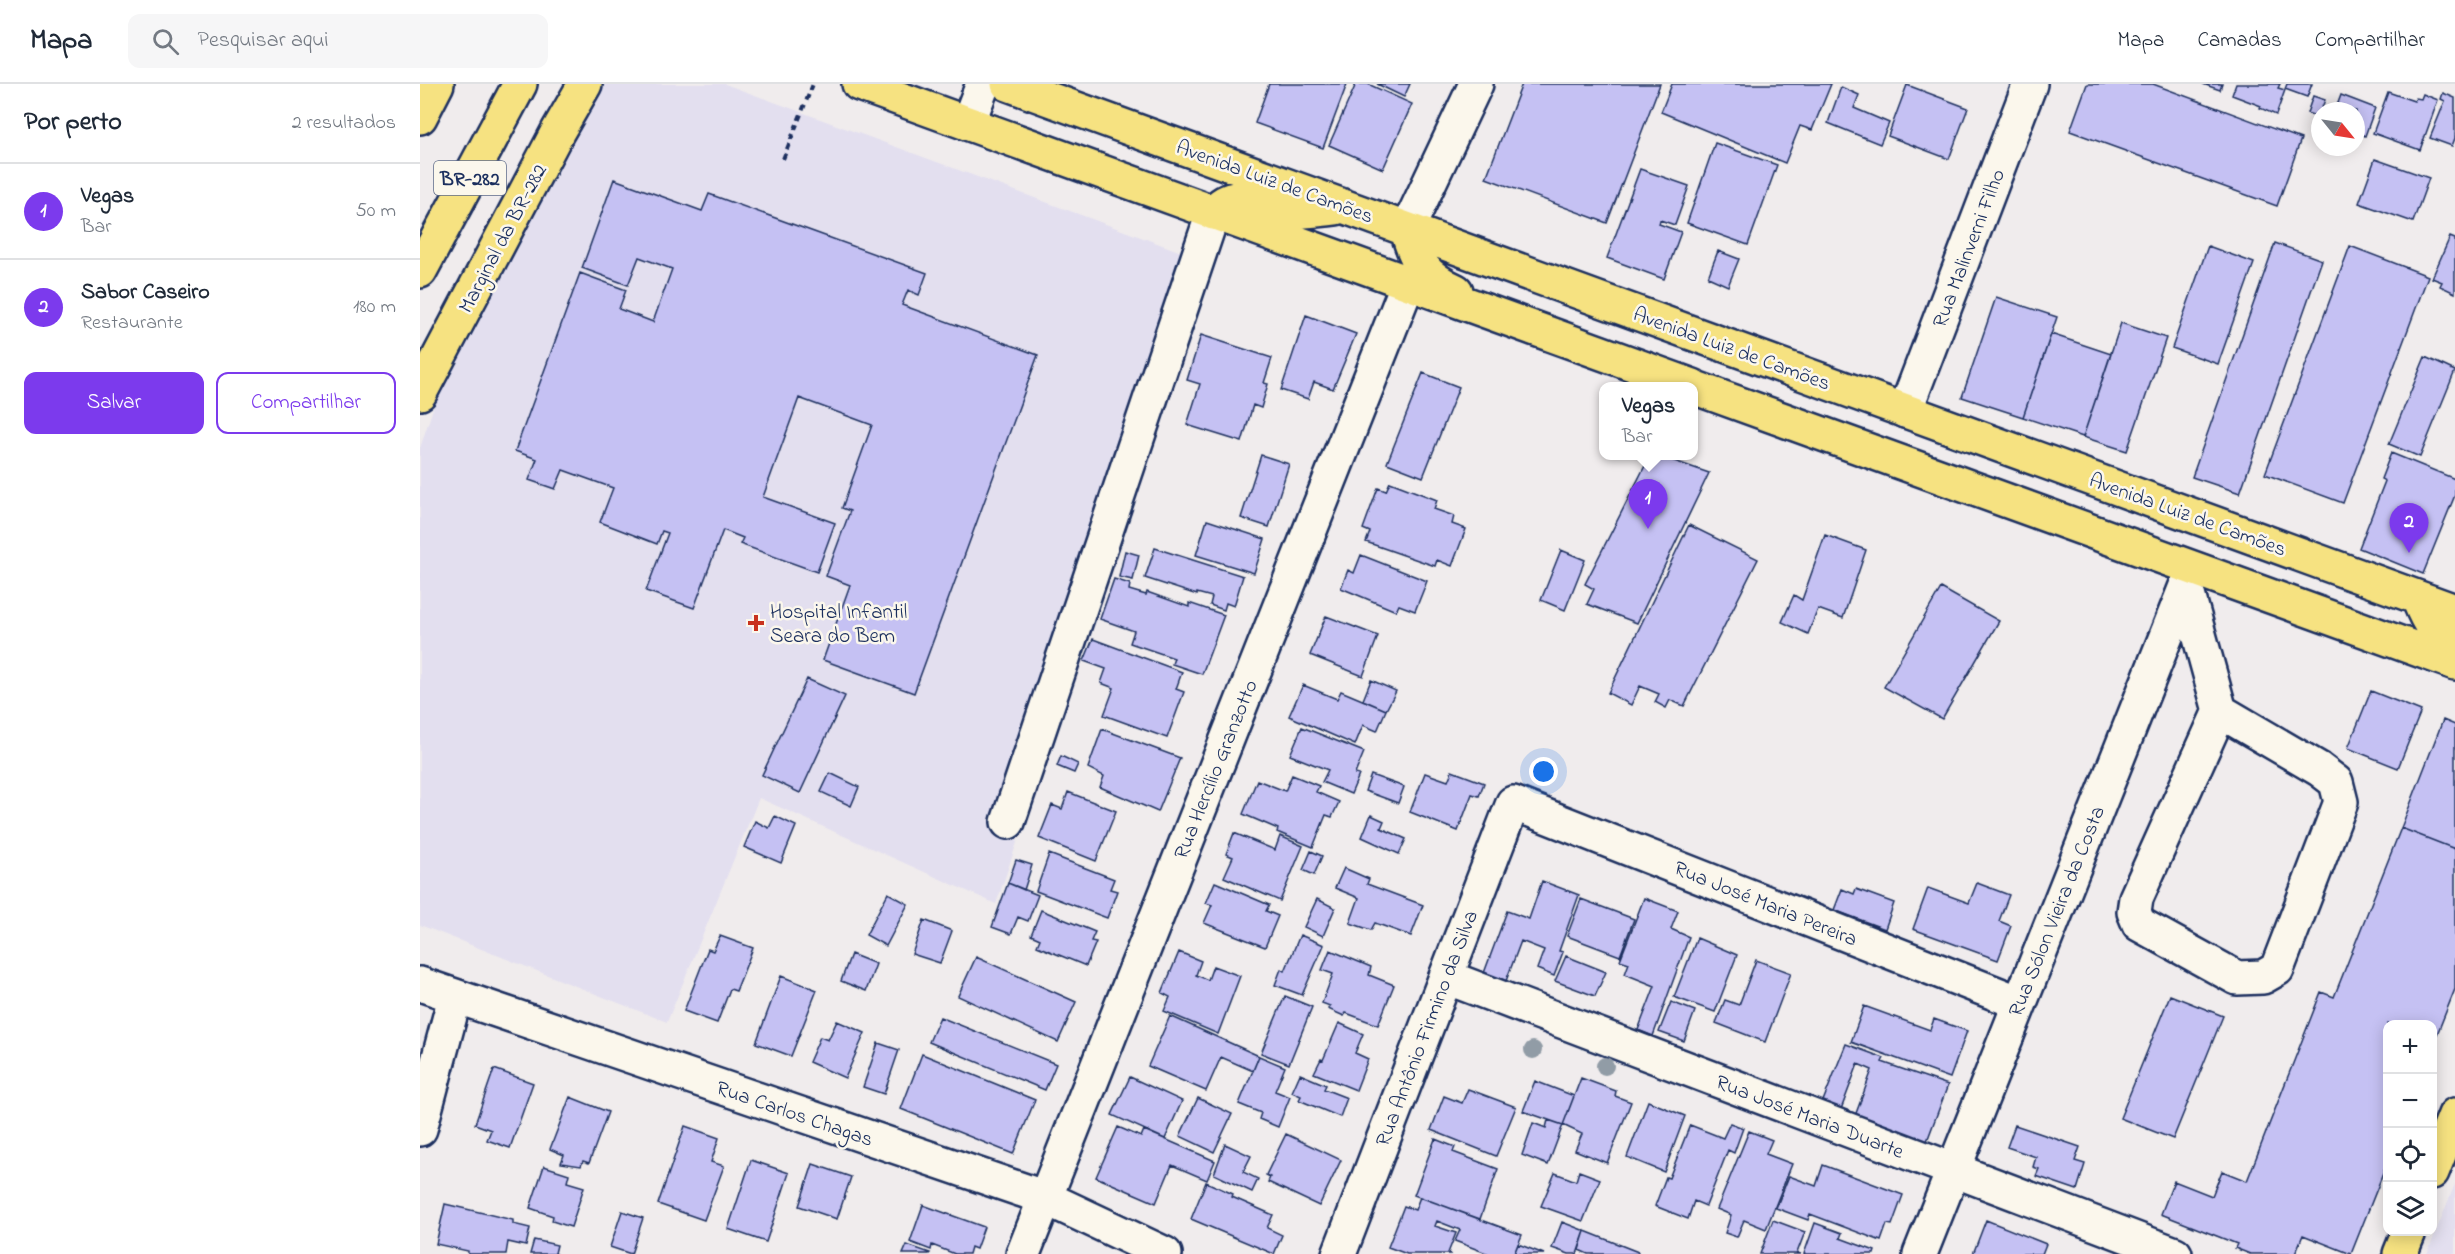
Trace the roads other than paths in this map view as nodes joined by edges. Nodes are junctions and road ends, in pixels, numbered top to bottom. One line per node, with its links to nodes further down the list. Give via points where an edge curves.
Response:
1 (437, 84): 9 (main road)
2 (520, 84): 14 (main road, BR-282)
3 (585, 84): 19 (main road, Marginal da BR-282)
4 (859, 84): 10 (main road)
5 (983, 84): 10 (street)
6 (1008, 84): 11 (main road, Avenida Luiz de Camões)
7 (1476, 84): 13 (street)
8 (2030, 84): 20 (street, Rua Malinverni Filho)
9 (420, 117)
10 (968, 123): 12 (main road)
11 (1346, 207): 12 (main road, via 1285,212 1230,199); 13 (main road, Avenida Luiz de Camões)
12 (1213, 213): 15 (main road); 28 (street)
13 (1407, 230): 16 (main road, via 1415,257 1429,274 1453,290 1553,326); 20 (main road, Avenida Luiz de Camões)
14 (420, 271)
15 (1408, 283): 16 (main road); 37 (street, Rua Hercílio Granzotto)
16 (1653, 372): 17 (main road)
17 (1680, 382)
18 (1698, 389): 21 (main road)
19 (420, 393)
20 (1905, 411): 22 (main road, Avenida Luiz de Camões)
21 (2190, 578): 25 (main road); 26 (street); 32 (street, Rua Sólon Vieira da Costa)
22 (2418, 598): 23 (main road, Avenida Luiz de Camões); 24 (main road, via 2428,624)
23 (2455, 611)
24 (2455, 640)
25 (2455, 663)
26 (2220, 711): 26 (street, via 2319,769 2336,782 2340,802 2277,969 2263,977 2237,978 2139,924 2134,912 2136,898)
27 (1513, 803): 29 (street, Rua Antônio Firmino da Silva); 32 (street, Rua José Maria Pereira)
28 (1008, 822)
29 (1446, 977): 36 (street, Rua José Maria Duarte); 41 (street, Rua Antônio Firmino da Silva)
30 (420, 984): 31 (street, Rua Carlos Chagas)
31 (454, 997): 34 (street); 37 (street, Rua Carlos Chagas)
32 (2020, 1003): 36 (street, Rua Sólon Vieira da Costa)
33 (2455, 1115): 35 (main road)
34 (420, 1129)
35 (2437, 1162)
36 (1953, 1170): 42 (street, Rua Sólon Vieira da Costa); 43 (street, Rua José Maria Duarte)
37 (1046, 1198): 39 (street, Rua Hercílio Granzotto); 40 (street, Rua Carlos Chagas)
38 (2407, 1236): 44 (main road)
39 (1023, 1254)
40 (1165, 1254)
41 (1339, 1254)
42 (1920, 1254)
43 (2175, 1254)
44 (2400, 1254)

